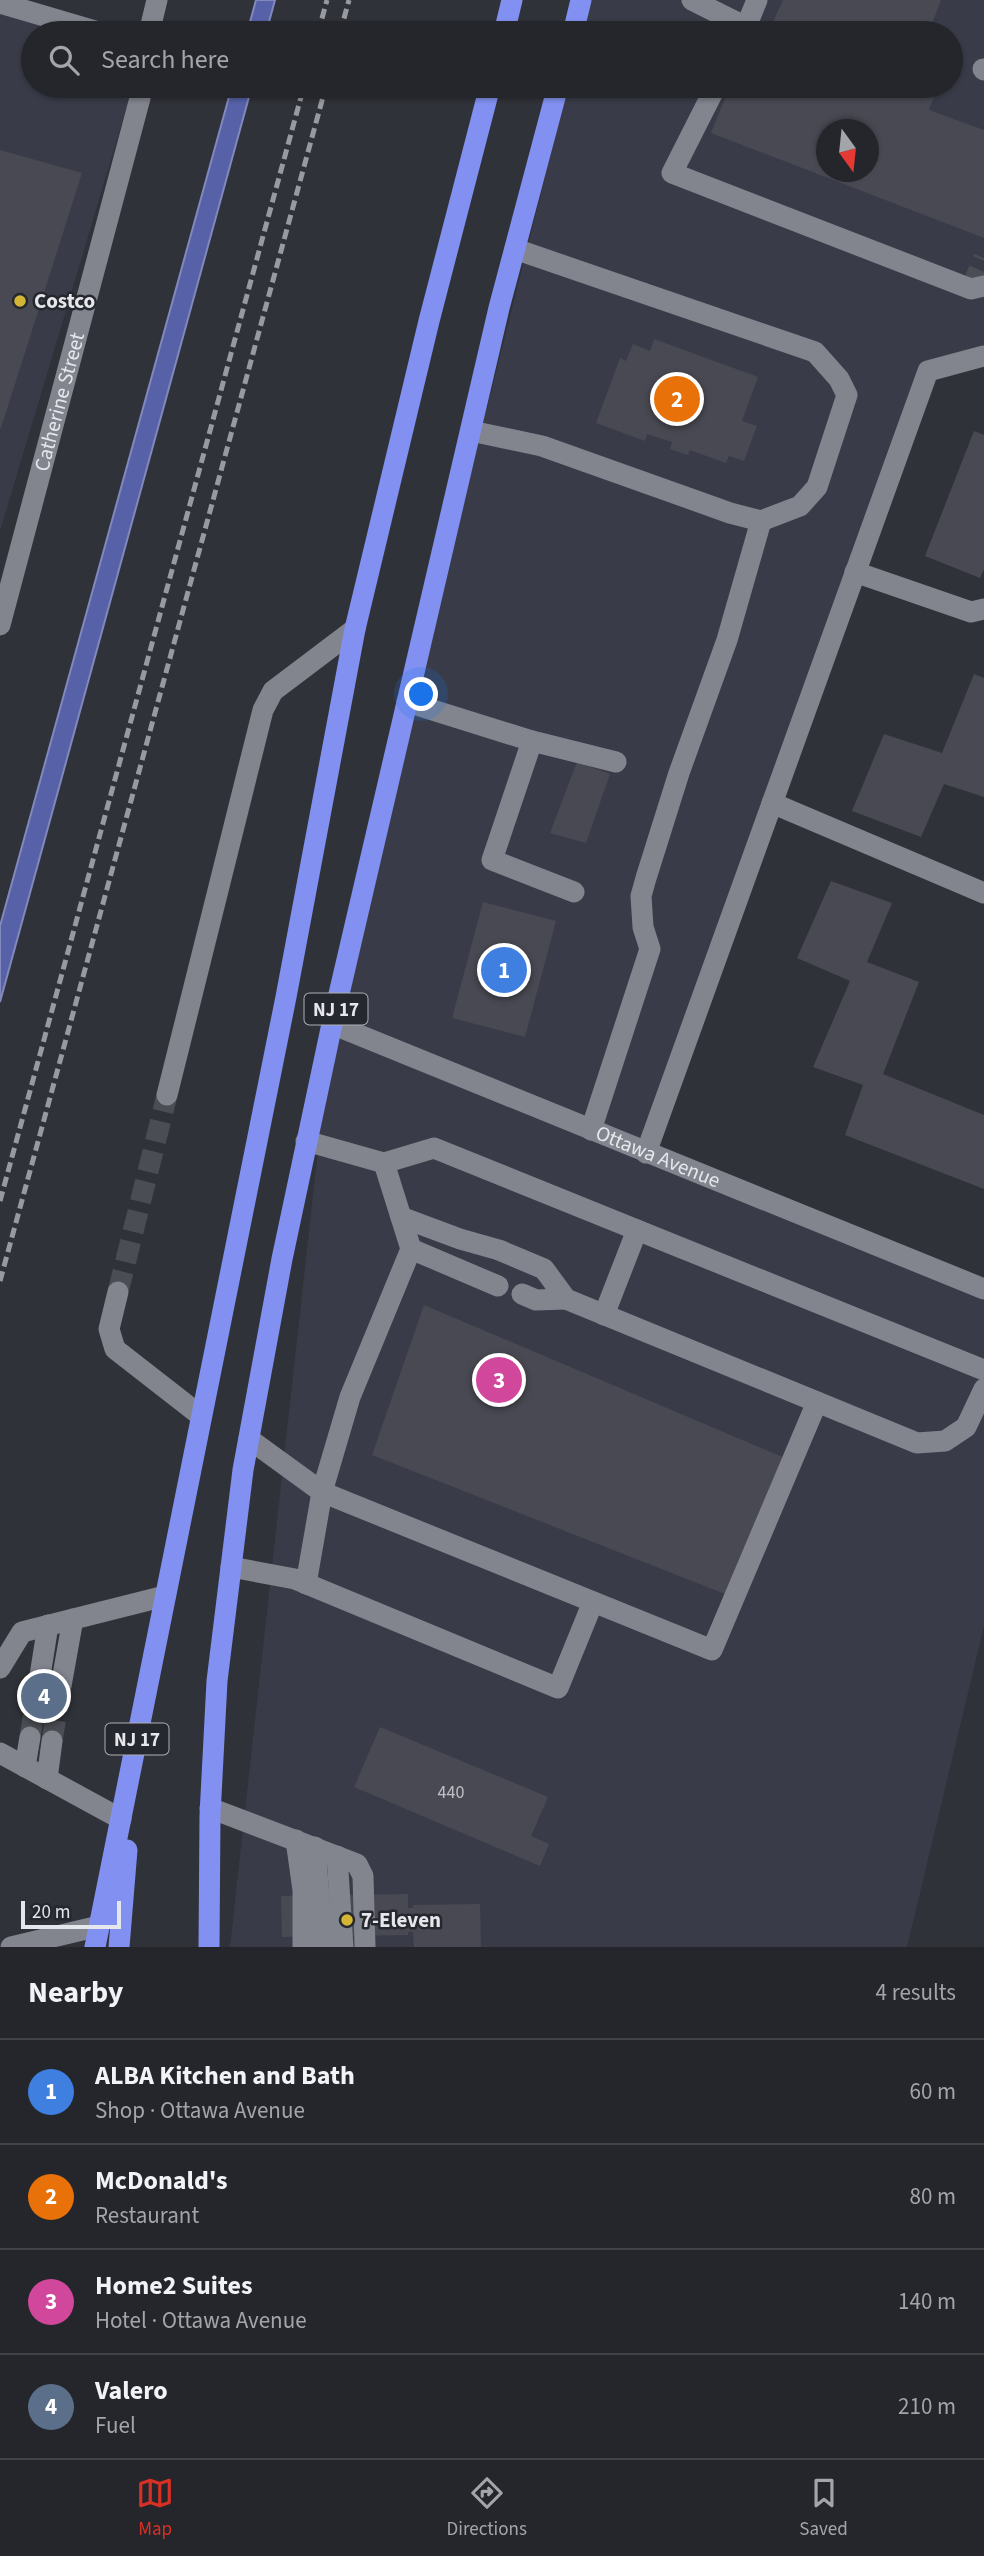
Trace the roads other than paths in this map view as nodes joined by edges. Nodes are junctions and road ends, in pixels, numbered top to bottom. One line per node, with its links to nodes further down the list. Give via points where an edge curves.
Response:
1 (157, 0): 8 (street)
2 (512, 0): 9 (highway)
3 (582, 0): 10 (highway)
4 (692, 0): 11 (street)
5 (757, 0): 12 (street)
6 (0, 3): 7 (street)
7 (62, 21)
8 (152, 21)
9 (507, 21)
10 (576, 21)
11 (728, 21)
12 (748, 21)
13 (139, 98): 24 (street, Catherine Street)
14 (487, 98): 25 (highway, NJ 17)
15 (555, 98): 17 (highway, NJ 17)
16 (710, 98): 18 (street, via 673,173 971,289)
17 (515, 249): 20 (highway, NJ 17); 21 (street, via 815,352 847,395 817,487 800,506)
18 (984, 286)
19 (984, 356): 22 (street, via 928,371)
20 (471, 431): 21 (street, via 542,446); 26 (highway, NJ 17)
21 (761, 521): 34 (street, via 727,640 678,773 646,878 641,896 650,949)
22 (855, 572): 23 (street, via 971,612); 29 (street)
23 (984, 609)
24 (0, 625)
25 (355, 629): 33 (street, via 273,691 263,710); 50 (highway, NJ 17)
26 (407, 702): 27 (street); 32 (highway, NJ 17)
27 (532, 741): 28 (street); 30 (street, via 492,860)
28 (616, 762)
29 (772, 803): 31 (street); 36 (street)
30 (574, 892)
31 (984, 893)
32 (332, 1024): 34 (street, Ottawa Avenue); 35 (highway, NJ 17)
33 (167, 1095)
34 (590, 1130): 36 (street, Ottawa Avenue)
35 (306, 1141): 37 (street); 51 (highway, NJ 17)
36 (646, 1153): 42 (street, Ottawa Avenue)
37 (384, 1163): 38 (street); 39 (street, via 434,1148)
38 (401, 1217): 40 (street); 45 (street, via 544,1269)
39 (637, 1230): 46 (street); 47 (street)
40 (411, 1249): 41 (street); 52 (street, via 350,1397)
41 (498, 1286)
42 (984, 1289)
43 (118, 1292): 50 (street, via 109,1329 115,1349)
44 (522, 1294): 45 (street, via 536,1300)
45 (566, 1299): 46 (street)
46 (604, 1315): 49 (street)
47 (984, 1370)
48 (984, 1389): 49 (street, via 966,1427 945,1441 917,1443)
49 (817, 1402): 57 (street, via 712,1650)
50 (201, 1416): 53 (highway, NJ 17)
51 (249, 1439): 52 (street); 54 (highway, NJ 17)
52 (322, 1492): 55 (street); 57 (street)
53 (177, 1530): 56 (highway, NJ 17); 74 (highway, via 129,1833)
54 (231, 1567): 55 (street); 68 (highway, NJ 17, via 217,1681)
55 (306, 1584): 57 (street, via 558,1688)
56 (165, 1596): 58 (street); 69 (highway, NJ 17)
57 (593, 1602)
58 (73, 1619): 59 (street); 62 (street)
59 (48, 1625): 60 (street, via 22,1632); 61 (street)
60 (0, 1668)
61 (39, 1682)
62 (61, 1686)
63 (30, 1737): 66 (street)
64 (52, 1741): 67 (street)
65 (0, 1753): 66 (street)
66 (25, 1767): 67 (street)
67 (47, 1779): 69 (street)
68 (211, 1808): 70 (street); 75 (highway, NJ 17)
69 (121, 1819): 72 (highway, NJ 17)
70 (305, 1844): 71 (street); 76 (street); 77 (street)
71 (337, 1856): 78 (street); 79 (street, via 357,1864 363,1877)
72 (97, 1937): 73 (street)
73 (11, 1947)
74 (119, 1947)
75 (209, 1947)
76 (303, 1947)
77 (323, 1947)
78 (343, 1947)
79 (365, 1947)

